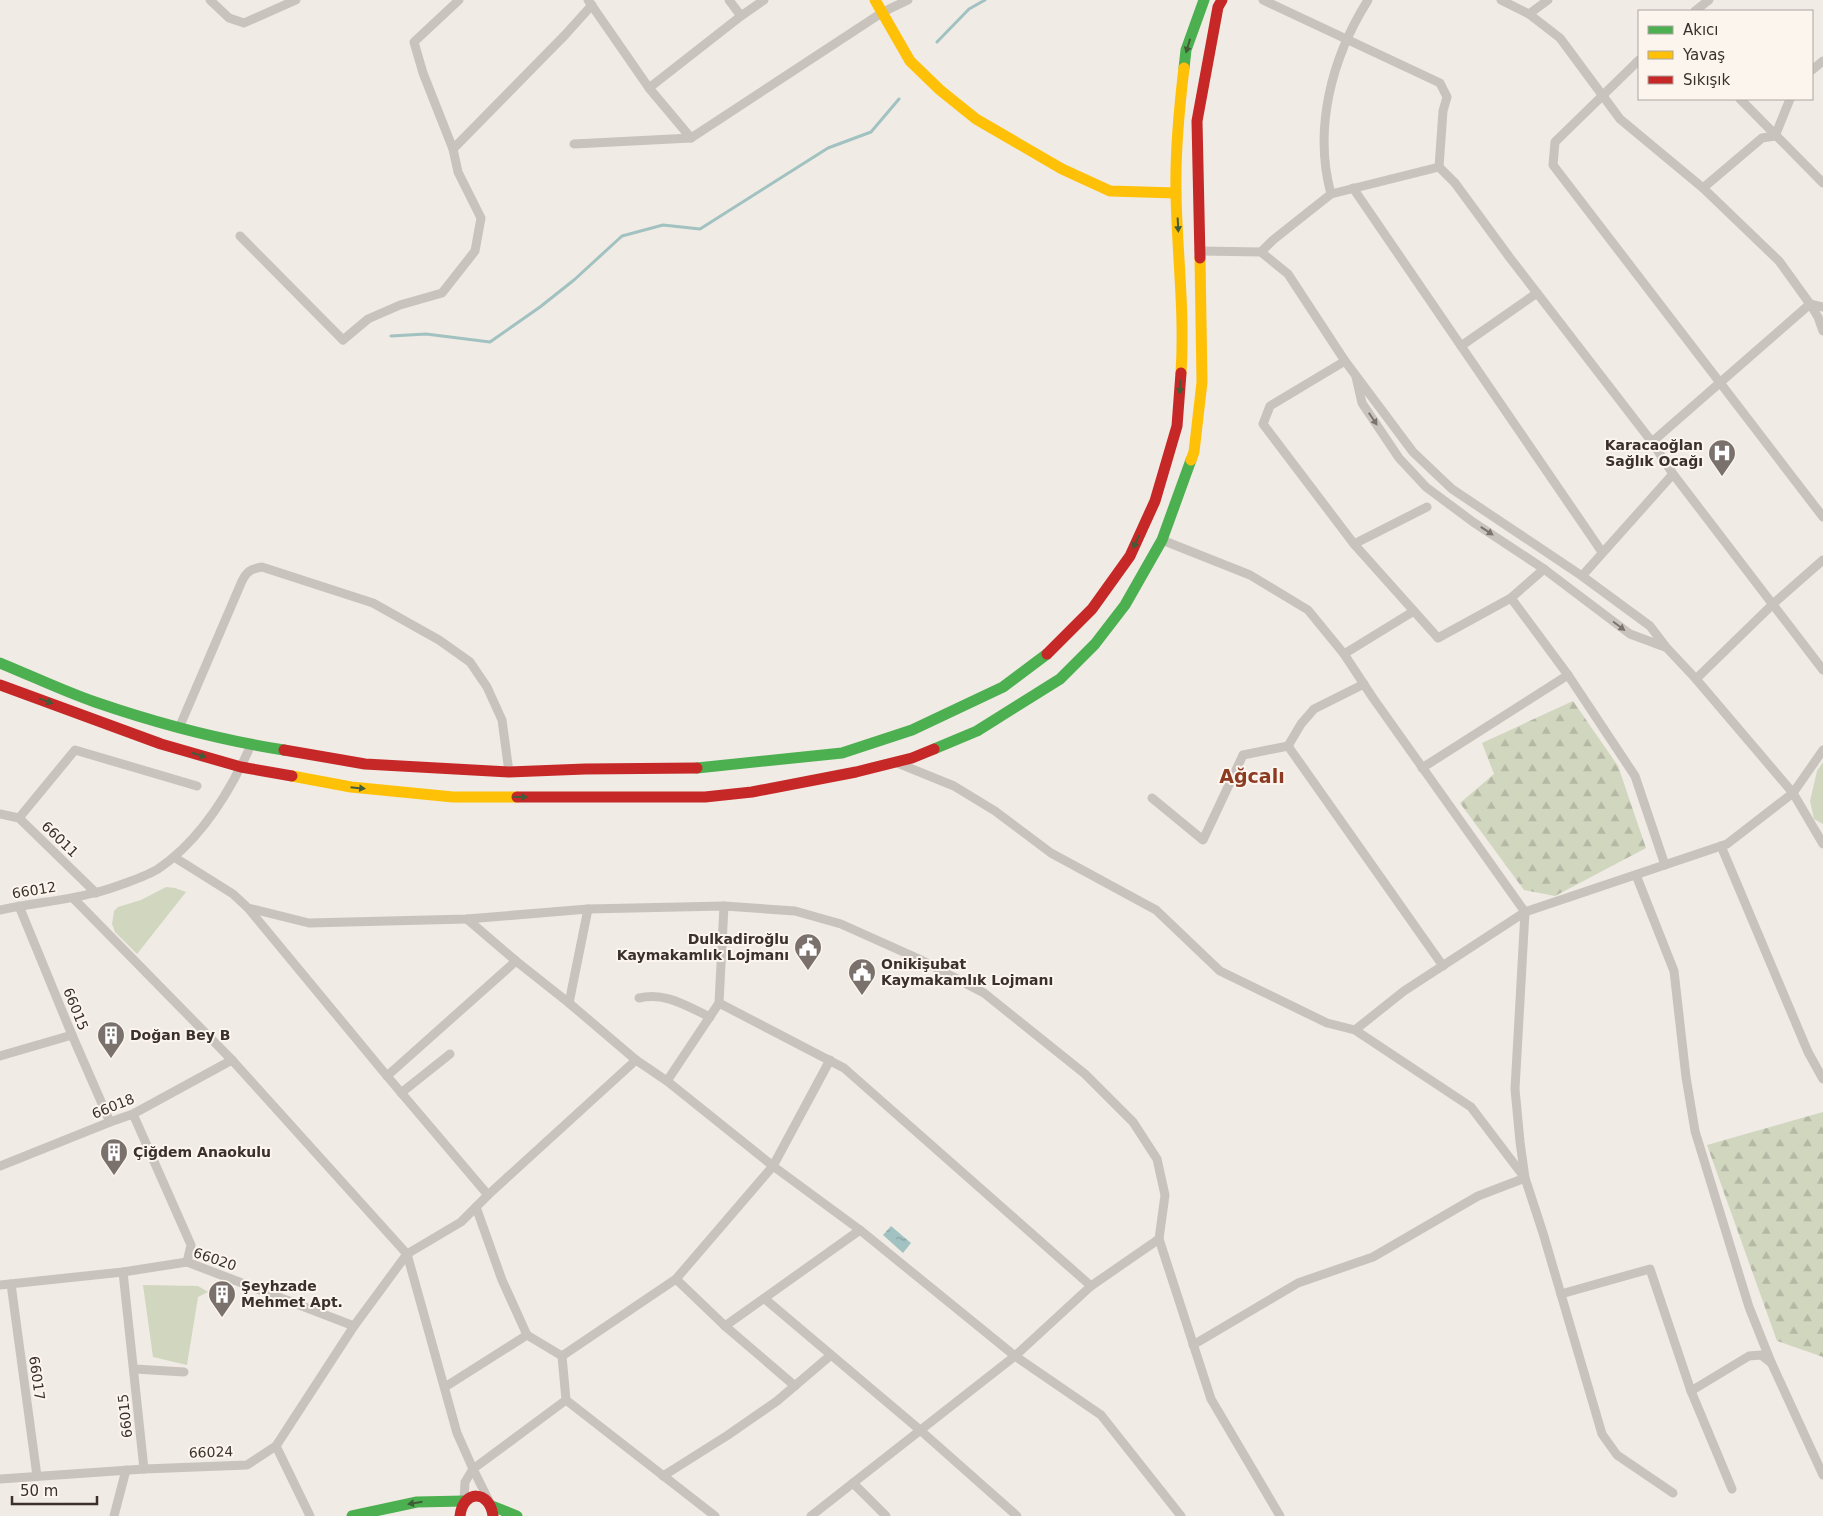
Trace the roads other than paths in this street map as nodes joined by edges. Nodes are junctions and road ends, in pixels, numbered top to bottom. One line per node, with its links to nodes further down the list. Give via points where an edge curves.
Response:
1 (210, 0): 2 (street, via 229,18 244,23)
2 (296, 0)
3 (459, 0): 31 (street, via 414,42)
4 (728, 0): 19 (street)
5 (764, 0): 19 (street)
6 (875, 0): 17 (main road)
7 (908, 0): 17 (street)
8 (1204, 0): 36 (main road, one-way to 36, via 1186,50 1176,123)
9 (1222, 0): 39 (main road, via 1218,7 1197,121)
10 (1263, 0): 20 (street)
11 (1368, 0): 20 (street)
12 (1501, 0): 18 (street)
13 (1548, 0): 18 (street)
14 (1709, 0): 16 (street)
15 (593, 3): 24 (street); 31 (street)
16 (1696, 10)
17 (883, 12): 29 (street); 36 (main road, via 910,61 976,119 1062,169 1110,191)
18 (1530, 14): 25 (street, via 1560,38)
19 (741, 16): 24 (street)
20 (1348, 39): 32 (street, via 1440,83 1446,97); 37 (street, via 1332,79 1325,113 1325,174)
21 (1638, 61): 25 (street)
22 (1823, 61): 23 (street)
23 (1813, 69)
24 (649, 88): 29 (street)
25 (1601, 96): 35 (street, via 1620,119); 48 (street, via 1555,142 1552,165)
26 (1741, 100): 28 (street)
27 (1790, 100): 28 (street)
28 (1775, 136): 33 (street); 35 (street, via 1762,138)
29 (691, 138): 30 (street)
30 (574, 144)
31 (453, 149): 38 (street, via 458,172 481,218 475,251 442,293 400,305 368,319 343,340)
32 (1439, 167): 34 (street); 41 (street, via 1455,183)
33 (1823, 183)
34 (1353, 188): 37 (street); 45 (street)
35 (1703, 188): 42 (street, via 1779,261)
36 (1176, 193): 77 (main road, one-way to 77, via 1184,339 1177,426 1155,501 1130,556 1092,609 1053,650 1003,687 912,730 842,753 708,768)
37 (1331, 194): 40 (street)
38 (240, 236)
39 (1200, 251): 40 (street); 53 (main road, via 1202,382 1194,452)
40 (1261, 252): 46 (street, via 1288,274)
41 (1537, 293): 45 (street); 49 (street)
42 (1810, 304): 43 (street); 44 (street); 48 (street)
43 (1823, 307)
44 (1823, 331)
45 (1461, 346): 55 (street)
46 (1346, 361): 47 (street); 54 (street, via 1270,406 1263,424)
47 (1355, 374): 57 (street, one-way to 57, via 1362,403 1399,458 1426,487); 58 (street, via 1413,452 1452,488)
48 (1719, 382): 49 (street); 52 (street)
49 (1652, 442): 50 (street)
50 (1673, 474): 55 (street); 60 (street)
51 (1427, 506): 54 (street)
52 (1823, 517)
53 (1162, 540): 63 (street, via 1250,575 1308,610); 74 (main road, via 1125,605 1095,644 1060,679 977,731)
54 (1354, 544): 61 (street)
55 (1602, 552): 58 (street)
56 (1823, 560): 60 (street)
57 (1544, 568): 59 (street); 62 (street, one-way to 62, via 1630,634)
58 (1582, 576): 62 (street, via 1650,626)
59 (1511, 598): 61 (street, via 1438,638); 66 (street)
60 (1773, 604): 65 (street); 67 (street)
61 (1414, 611): 63 (street)
62 (1666, 647): 67 (street)
63 (1344, 654): 68 (street)
64 (0, 663): 70 (main road, via 94,702)
65 (1823, 670)
66 (1568, 675): 76 (street); 86 (street, via 1635,776)
67 (1696, 680): 79 (street)
68 (1364, 684): 72 (street, via 1314,709); 76 (street)
69 (0, 685): 75 (main road, one-way to 75, via 161,744)
70 (179, 728): 71 (main road); 77 (street, via 242,581 251,570 262,567 373,603 439,640 470,662 487,687 502,720)
71 (251, 746): 75 (street, 66012); 77 (main road, via 365,764)
72 (1288, 746): 80 (street, via 1243,755 1204,840); 98 (street)
73 (1823, 750): 79 (street)
74 (895, 762): 75 (main road, one-way to 74, via 351,787 453,797 705,797 752,792); 103 (street, via 954,786 995,810 1051,853 1156,910 1220,971 1327,1024)
75 (241, 768): 85 (street, 66012, via 203,828)
76 (1422, 768): 95 (street)
77 (510, 772)
78 (197, 786): 82 (street, via 75,750)
79 (1793, 794): 83 (street); 84 (street)
80 (1152, 798)
81 (0, 814): 82 (street)
82 (19, 818): 88 (street, 66011)
83 (1823, 844)
84 (1721, 846): 86 (street); 111 (street, via 1808,1052)
85 (174, 858): 88 (street, 66012, via 156,870); 92 (street, via 233,894)
86 (1665, 865): 87 (street)
87 (1636, 875): 95 (street); 139 (street, via 1674,971 1695,1131 1749,1307)
88 (96, 893): 89 (street, 66012)
89 (73, 898): 90 (street, 66012); 107 (street)
90 (19, 906): 94 (street, 66012); 104 (street, 66015)
91 (724, 906): 93 (street); 101 (street); 122 (street, via 794,911 840,924 919,959 984,993 1085,1074 1133,1122 1157,1159 1163,1186)
92 (248, 908): 96 (street, via 309,923); 110 (street)
93 (588, 909): 96 (street); 100 (street)
94 (0, 910)
95 (1525, 912): 98 (street); 118 (street, via 1515,1089)
96 (467, 919): 97 (street)
97 (516, 961): 100 (street); 110 (street)
98 (1443, 966): 103 (street, via 1404,991)
99 (639, 998): 102 (street, via 668,997)
100 (569, 1003): 108 (street)
101 (719, 1003): 102 (street); 109 (street)
102 (710, 1017): 112 (street)
103 (1355, 1030): 118 (street, via 1471,1108)
104 (72, 1035): 106 (street); 115 (street, 66015)
105 (450, 1054): 113 (street)
106 (0, 1056)
107 (232, 1060): 114 (street, 66018); 123 (street)
108 (636, 1060): 112 (street); 119 (street)
109 (830, 1060): 117 (street); 129 (street, via 844,1068)
110 (387, 1076): 113 (street)
111 (1823, 1079)
112 (667, 1081): 117 (street)
113 (401, 1093): 119 (street)
114 (133, 1114): 115 (street, 66018); 124 (street, via 192,1245)
115 (110, 1122): 116 (street, 66018)
116 (0, 1166)
117 (773, 1166): 121 (street); 126 (street)
118 (1525, 1178): 130 (street, via 1544,1232); 135 (street, via 1478,1196 1373,1257 1298,1283)
119 (488, 1195): 120 (street)
120 (476, 1207): 123 (street, via 461,1222); 134 (street, via 502,1280)
121 (860, 1230): 131 (street); 138 (street)
122 (1159, 1239): 129 (street); 135 (street)
123 (407, 1254): 132 (street, 66024); 143 (street)
124 (186, 1262): 125 (street, 66020); 132 (street, 66020)
125 (123, 1272): 127 (street, 66020); 140 (street, 66015)
126 (676, 1279): 133 (street); 137 (street)
127 (11, 1284): 128 (street, 66020); 152 (street, 66017)
128 (0, 1285)
129 (1091, 1286): 138 (street)
130 (1560, 1294): 144 (street, via 1650,1269); 157 (street, via 1602,1434 1617,1455)
131 (764, 1299): 133 (street); 136 (street)
132 (354, 1326): 147 (street, 66024)
133 (725, 1326): 142 (street)
134 (528, 1335): 137 (street); 143 (street)
135 (1193, 1345): 170 (street, via 1212,1399)
136 (831, 1355): 142 (street); 146 (street)
137 (562, 1356): 145 (street)
138 (1015, 1356): 146 (street); 169 (street, via 1101,1416)
139 (1771, 1362): 144 (street, via 1761,1355 1750,1356); 151 (street)
140 (134, 1369): 141 (street); 148 (street, 66015)
141 (184, 1372)
142 (795, 1386): 153 (street, via 728,1435)
143 (445, 1388): 150 (street, via 457,1433)
144 (1690, 1391): 156 (street)
145 (566, 1400): 150 (street); 153 (street)
146 (920, 1430): 155 (street); 168 (street)
147 (276, 1446): 148 (street, 66024, via 246,1465); 161 (street)
148 (144, 1469): 149 (street, 66024)
149 (126, 1470): 152 (street, 66024); 160 (street)
150 (473, 1470): 158 (street, via 465,1482); 159 (street)
151 (1823, 1474)
152 (37, 1476): 154 (street, 66024)
153 (662, 1476): 165 (street)
154 (0, 1479)
155 (853, 1483): 166 (street); 167 (street)
156 (1732, 1489)
157 (1673, 1493)
158 (464, 1501): 159 (main road, via 479,1496); 162 (main road, one-way to 162, via 417,1502); 163 (main road)
159 (491, 1508): 164 (main road)
160 (114, 1516)
161 (310, 1516)
162 (352, 1516)
163 (460, 1516)
164 (517, 1516)
165 (715, 1516)
166 (811, 1516)
167 (886, 1516)
168 (1017, 1516)
169 (1180, 1516)
170 (1280, 1516)

